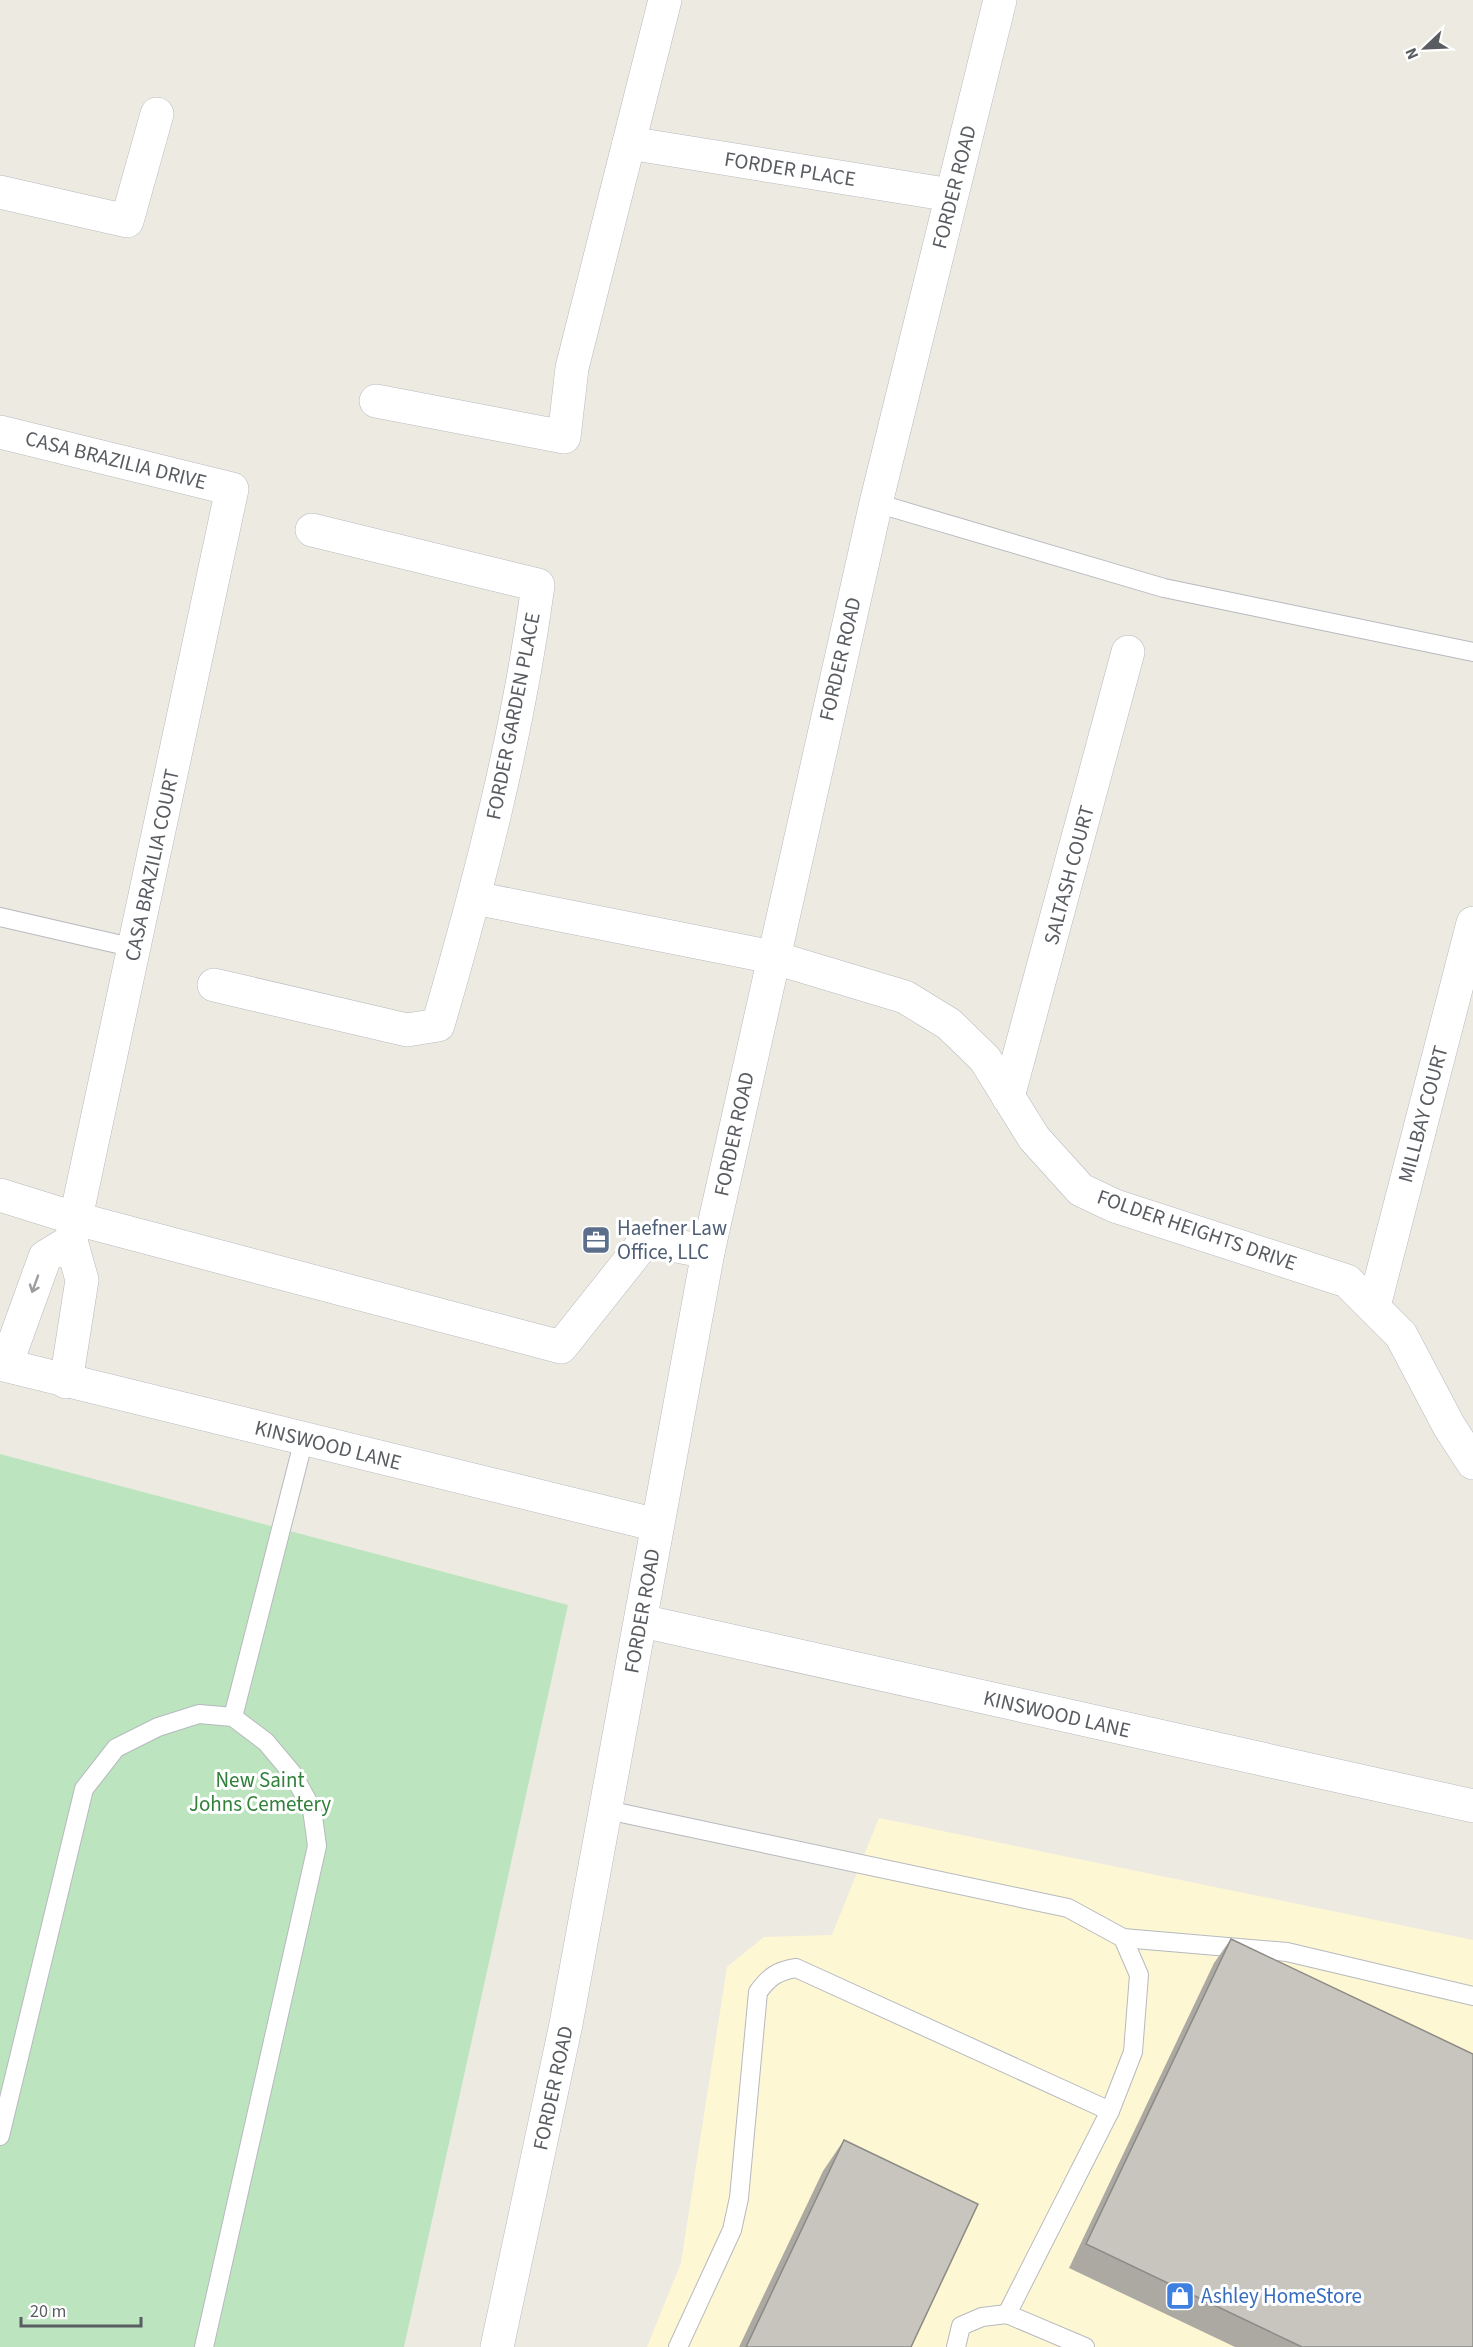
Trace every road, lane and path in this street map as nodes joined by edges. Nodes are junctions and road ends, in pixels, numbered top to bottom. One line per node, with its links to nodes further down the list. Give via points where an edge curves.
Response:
1 (665, 0): 4 (street)
2 (1000, 0): 6 (street, FORDER ROAD)
3 (158, 114): 5 (street, via 127,221)
4 (629, 143): 6 (street, FORDER PLACE); 7 (street, via 572,368 564,436)
5 (0, 192)
6 (951, 195): 10 (street, FORDER ROAD)
7 (376, 402)
8 (0, 432): 9 (street, CASA BRAZILIA DRIVE)
9 (232, 489): 17 (street, CASA BRAZILIA COURT)
10 (876, 503): 13 (lane, via 1164,588); 18 (street, FORDER ROAD)
11 (312, 530): 14 (street, FORDER GARDEN PLACE, via 538,585 528,662)
12 (1128, 652): 20 (street, SALTASH COURT)
13 (1473, 652)
14 (475, 898): 18 (street); 19 (street, FORDER GARDEN PLACE, via 438,1025 406,1030)
15 (0, 916): 17 (lane)
16 (1473, 922): 24 (street, MILLBAY COURT)
17 (135, 948): 22 (street, CASA BRAZILIA COURT)
18 (772, 957): 20 (street, FOLDER HEIGHTS DRIVE, via 904,997 949,1024 985,1059); 23 (street, FORDER ROAD)
19 (214, 985)
20 (1008, 1097): 24 (street, FOLDER HEIGHTS DRIVE, via 1034,1138 1081,1190 1115,1206 1347,1281)
21 (0, 1195): 22 (street)
22 (74, 1230): 23 (street, via 561,1347 646,1240); 25 (street, one-way to 25, via 45,1257); 26 (street, CASA BRAZILIA COURT, via 82,1280)
23 (708, 1252): 29 (street, FORDER ROAD)
24 (1374, 1305): 28 (street, FOLDER HEIGHTS DRIVE, via 1401,1335)
25 (3, 1364): 26 (street, KINSWOOD LANE)
26 (66, 1382): 27 (street, KINSWOOD LANE)
27 (304, 1439): 29 (street, KINSWOOD LANE); 31 (lane)
28 (1473, 1463)
29 (657, 1525): 30 (street, FORDER ROAD)
30 (642, 1621): 32 (street, KINSWOOD LANE); 33 (street, FORDER ROAD)
31 (234, 1717): 37 (lane, via 199,1714 158,1727 116,1748 84,1789); 39 (lane, via 266,1742 292,1773 312,1809 317,1845)
32 (1473, 1806)
33 (607, 1810): 34 (lane, via 1068,1908); 40 (street, FORDER ROAD)
34 (1123, 1938): 35 (lane, via 1287,1952); 36 (lane, via 1139,1975 1133,2052)
35 (1473, 1996)
36 (1110, 2111): 38 (lane); 41 (lane, via 796,1968 780,1970 758,1992 739,2198 732,2230)
37 (0, 2136)
38 (1007, 2314): 42 (lane, via 982,2317 961,2326); 43 (lane)
39 (204, 2347)
40 (497, 2347)
41 (678, 2347)
42 (956, 2347)
43 (1085, 2347)

